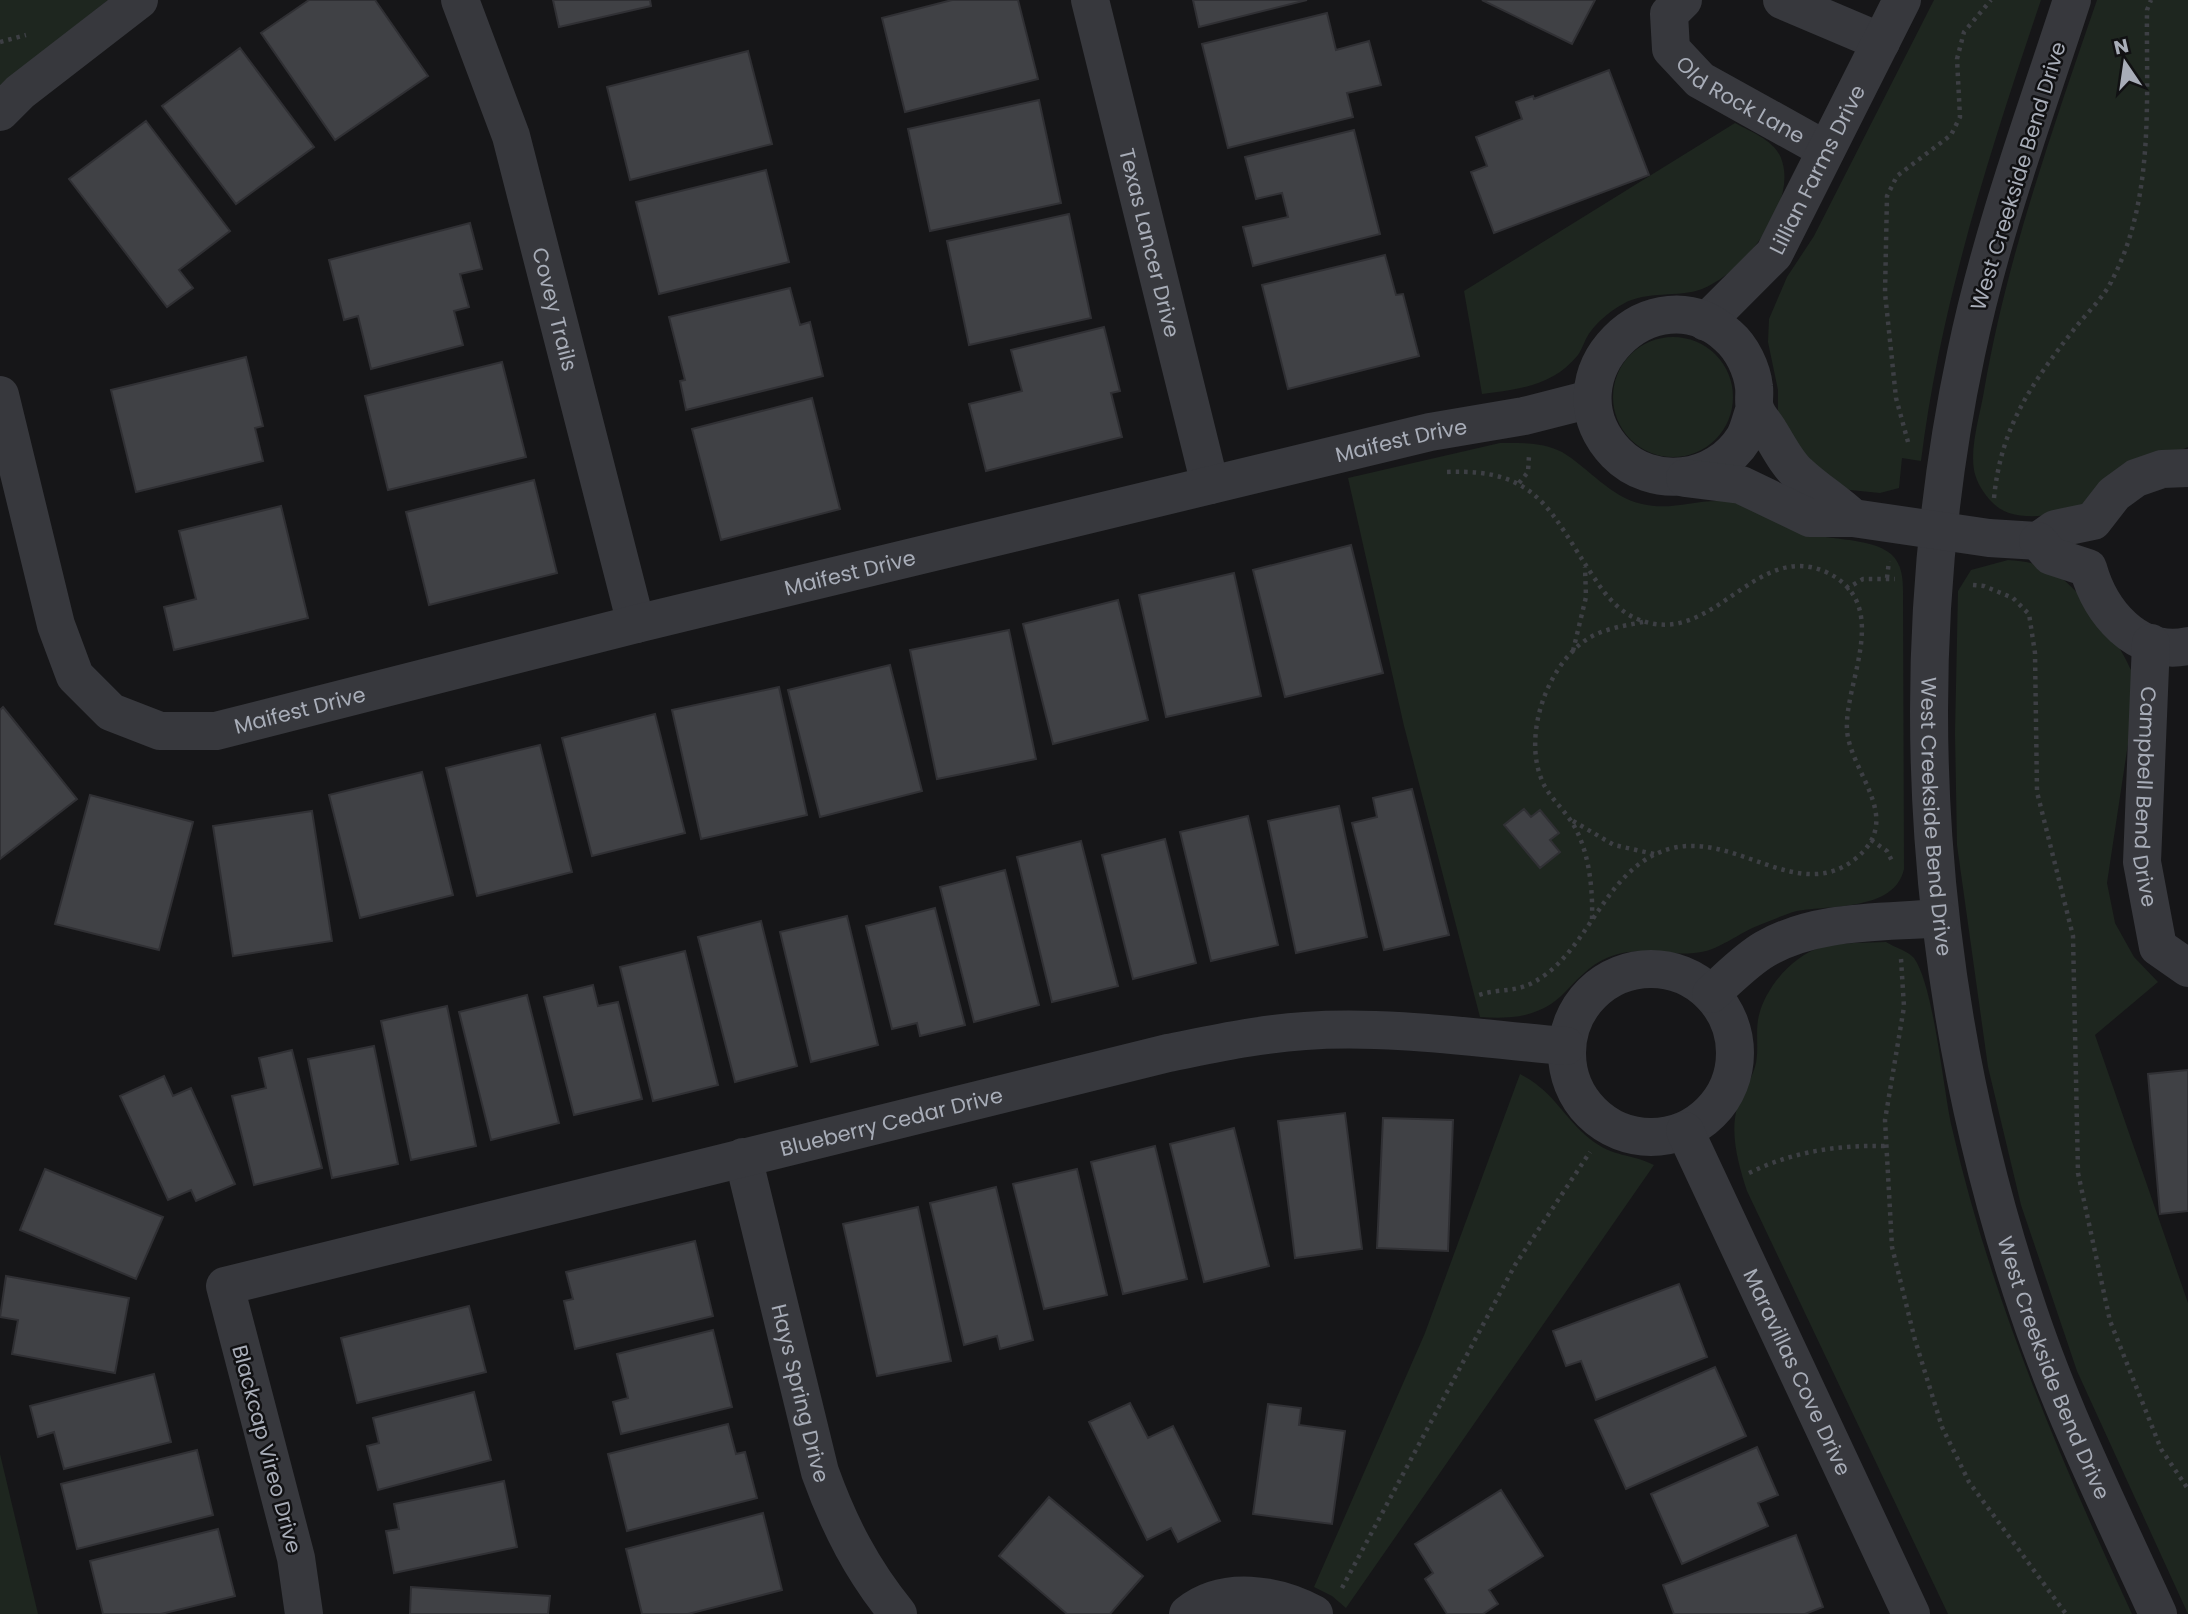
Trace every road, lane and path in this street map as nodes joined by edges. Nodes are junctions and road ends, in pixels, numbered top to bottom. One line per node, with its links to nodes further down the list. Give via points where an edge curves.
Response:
1 (139, 0): 11 (street)
2 (460, 0): 35 (street, Covey Trails, via 511,136)
3 (1090, 0): 23 (street, Texas Lancer Drive)
4 (1683, 0): 12 (street, Old Rock Lane, via 1669,15 1671,49 1700,80)
5 (1782, 0): 10 (street)
6 (1902, 0): 10 (street, Lillian Farms Drive)
7 (1991, 0): 17 (path, via 1964,32 1957,59 1960,117 1951,135 1898,176 1887,196 1885,293 1896,398)
8 (2072, 0): 25 (street, West Creekside Bend Drive, via 2000,219 1966,354)
9 (2151, 0): 26 (path, via 2138,214 2111,283 2035,380 2010,425 1997,469)
10 (1881, 42): 12 (street, Lillian Farms Drive)
11 (0, 112)
12 (1826, 150): 13 (street, Lillian Farms Drive, via 1774,254)
13 (1706, 322): 15 (street, via 1658,316 1621,334 1598,364); 16 (street, via 1728,336 1746,358)
14 (0, 395): 35 (street, Maifest Drive, via 56,625 75,676 111,712 160,731 216,730)
15 (1591, 399): 21 (street, via 1597,427 1626,464 1652,475); 23 (street, Maifest Drive)
16 (1755, 408): 21 (street, via 1744,438 1721,462); 24 (street, via 1798,473)
17 (1908, 446)
18 (1528, 449): 22 (path, via 1528,472)
19 (2188, 468): 27 (street, via 2162,469 2136,478 2114,494 2093,521 2055,529)
20 (1443, 473): 22 (path, via 1478,472)
21 (1682, 478): 24 (street, via 1741,485 1810,519)
22 (1519, 483): 29 (path, via 1545,504)
23 (1210, 485): 35 (street, Maifest Drive)
24 (1853, 518): 25 (street)
25 (1938, 531): 26 (street); 31 (street, West Creekside Bend Drive)
26 (1989, 538): 27 (street); 32 (path)
27 (2038, 541): 36 (street, via 2051,556 2088,568 2108,615 2128,632)
28 (1889, 559): 30 (path)
29 (1584, 563): 34 (path, via 1615,604); 37 (path, via 1586,597)
30 (1887, 578): 31 (path); 33 (path, via 1863,579)
31 (1934, 583): 32 (path); 42 (street, West Creekside Bend Drive, via 1928,727)
32 (1984, 586): 55 (path, via 2013,598 2029,614 2035,653 2037,792 2073,936 2078,1173 2110,1321 2161,1449)
33 (1846, 589): 34 (path, via 1829,573 1789,566 1759,577 1696,619); 39 (path, via 1860,618 1863,644 1847,733 1876,806)
34 (1645, 622): 37 (path, via 1606,630)
35 (636, 624)
36 (2170, 645): 45 (street, Campbell Bend Drive, via 2142,862)
37 (1572, 652): 38 (path, via 1544,701 1535,745 1547,791)
38 (1570, 818): 40 (path, via 1615,845); 43 (path, via 1587,861)
39 (1871, 840): 40 (path, via 1854,860 1827,874 1785,870 1701,844); 41 (path, via 1892,857)
40 (1654, 854): 43 (path, via 1619,884)
41 (1895, 875)
42 (1940, 918): 47 (street, via 1796,934 1764,950); 62 (street, West Creekside Bend Drive, via 1958,1039 1987,1174 2029,1314 2078,1438)
43 (1592, 920): 46 (path, via 1566,957 1546,975 1521,990)
44 (1901, 956): 50 (path, via 1904,1007 1885,1121)
45 (2173, 957)
46 (1500, 992)
47 (1711, 994): 48 (street, via 1693,979 1660,968 1624,972 1593,990 1572,1018); 49 (street, via 1720,1002 1734,1034 1734,1070 1720,1103)
48 (1566, 1046): 49 (street, via 1573,1087 1594,1116 1625,1133 1660,1137); 52 (street, Blueberry Cedar Drive, via 1371,1032 1307,1031 1242,1038)
49 (1685, 1131): 60 (street, Maravillas Cove Drive)
50 (1887, 1146): 53 (path, via 1797,1153); 61 (path, via 1892,1247 1942,1427 1969,1482)
51 (1590, 1153): 56 (path, via 1516,1265)
52 (743, 1157): 54 (street, Blueberry Cedar Drive); 58 (street, Hays Spring Drive, via 820,1472 859,1564)
53 (1747, 1174)
54 (225, 1286): 57 (street, Blackcap Vireo Drive, via 296,1558)
55 (2188, 1489)
56 (1328, 1602): 59 (street, via 1259,1595 1219,1598)
57 (304, 1614)
58 (898, 1614)
59 (1188, 1614)
60 (1911, 1614)
61 (2066, 1614)
62 (2158, 1614)

